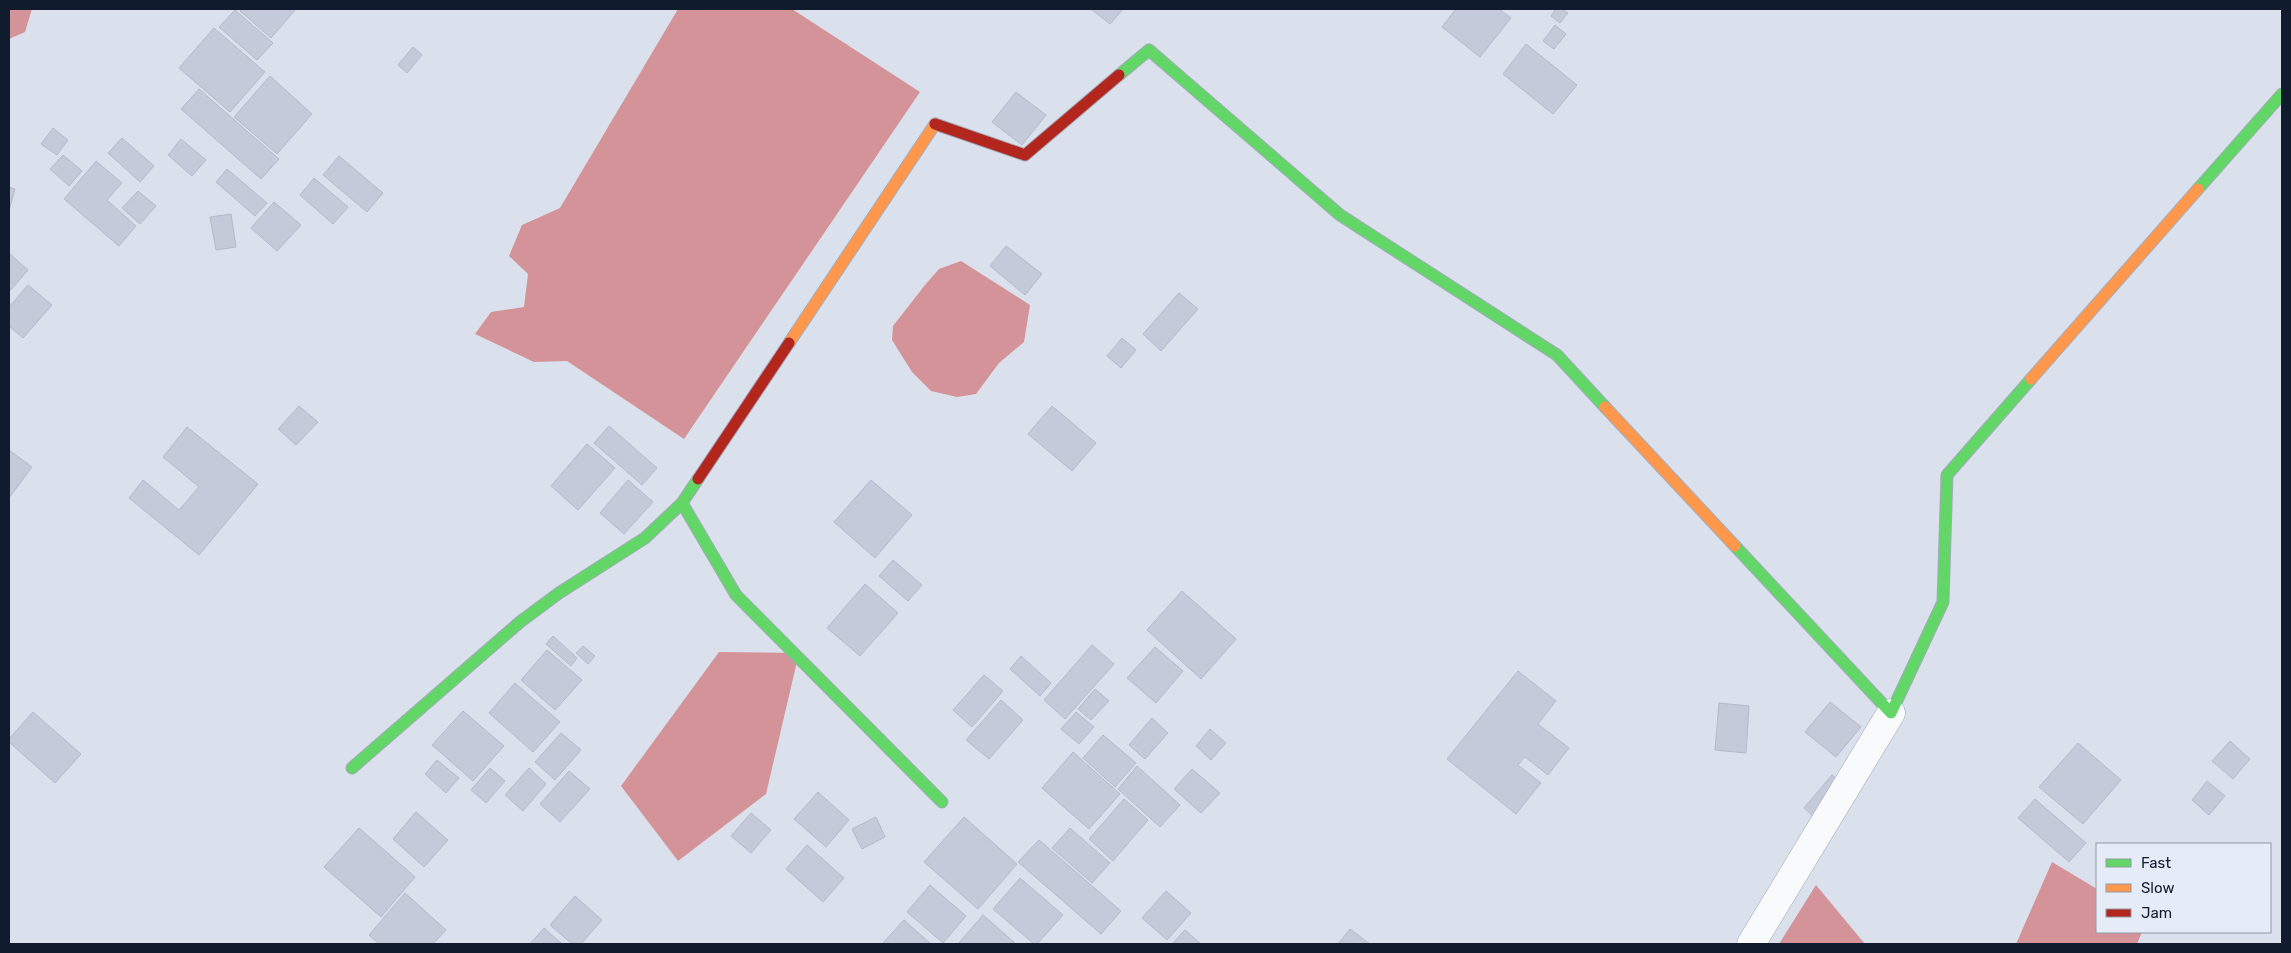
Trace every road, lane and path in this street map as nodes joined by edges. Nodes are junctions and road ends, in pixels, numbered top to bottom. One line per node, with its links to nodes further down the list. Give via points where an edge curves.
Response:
1 (2282, 94): 3 (street, via 1947,475 1943,602)
2 (682, 503): 3 (street, via 935,124 1025,155 1149,50 1340,216 1557,355); 4 (street, via 645,538 520,622); 5 (street, via 736,595)
3 (1891, 714): 6 (street)
4 (352, 768)
5 (942, 802)
6 (1750, 944)

